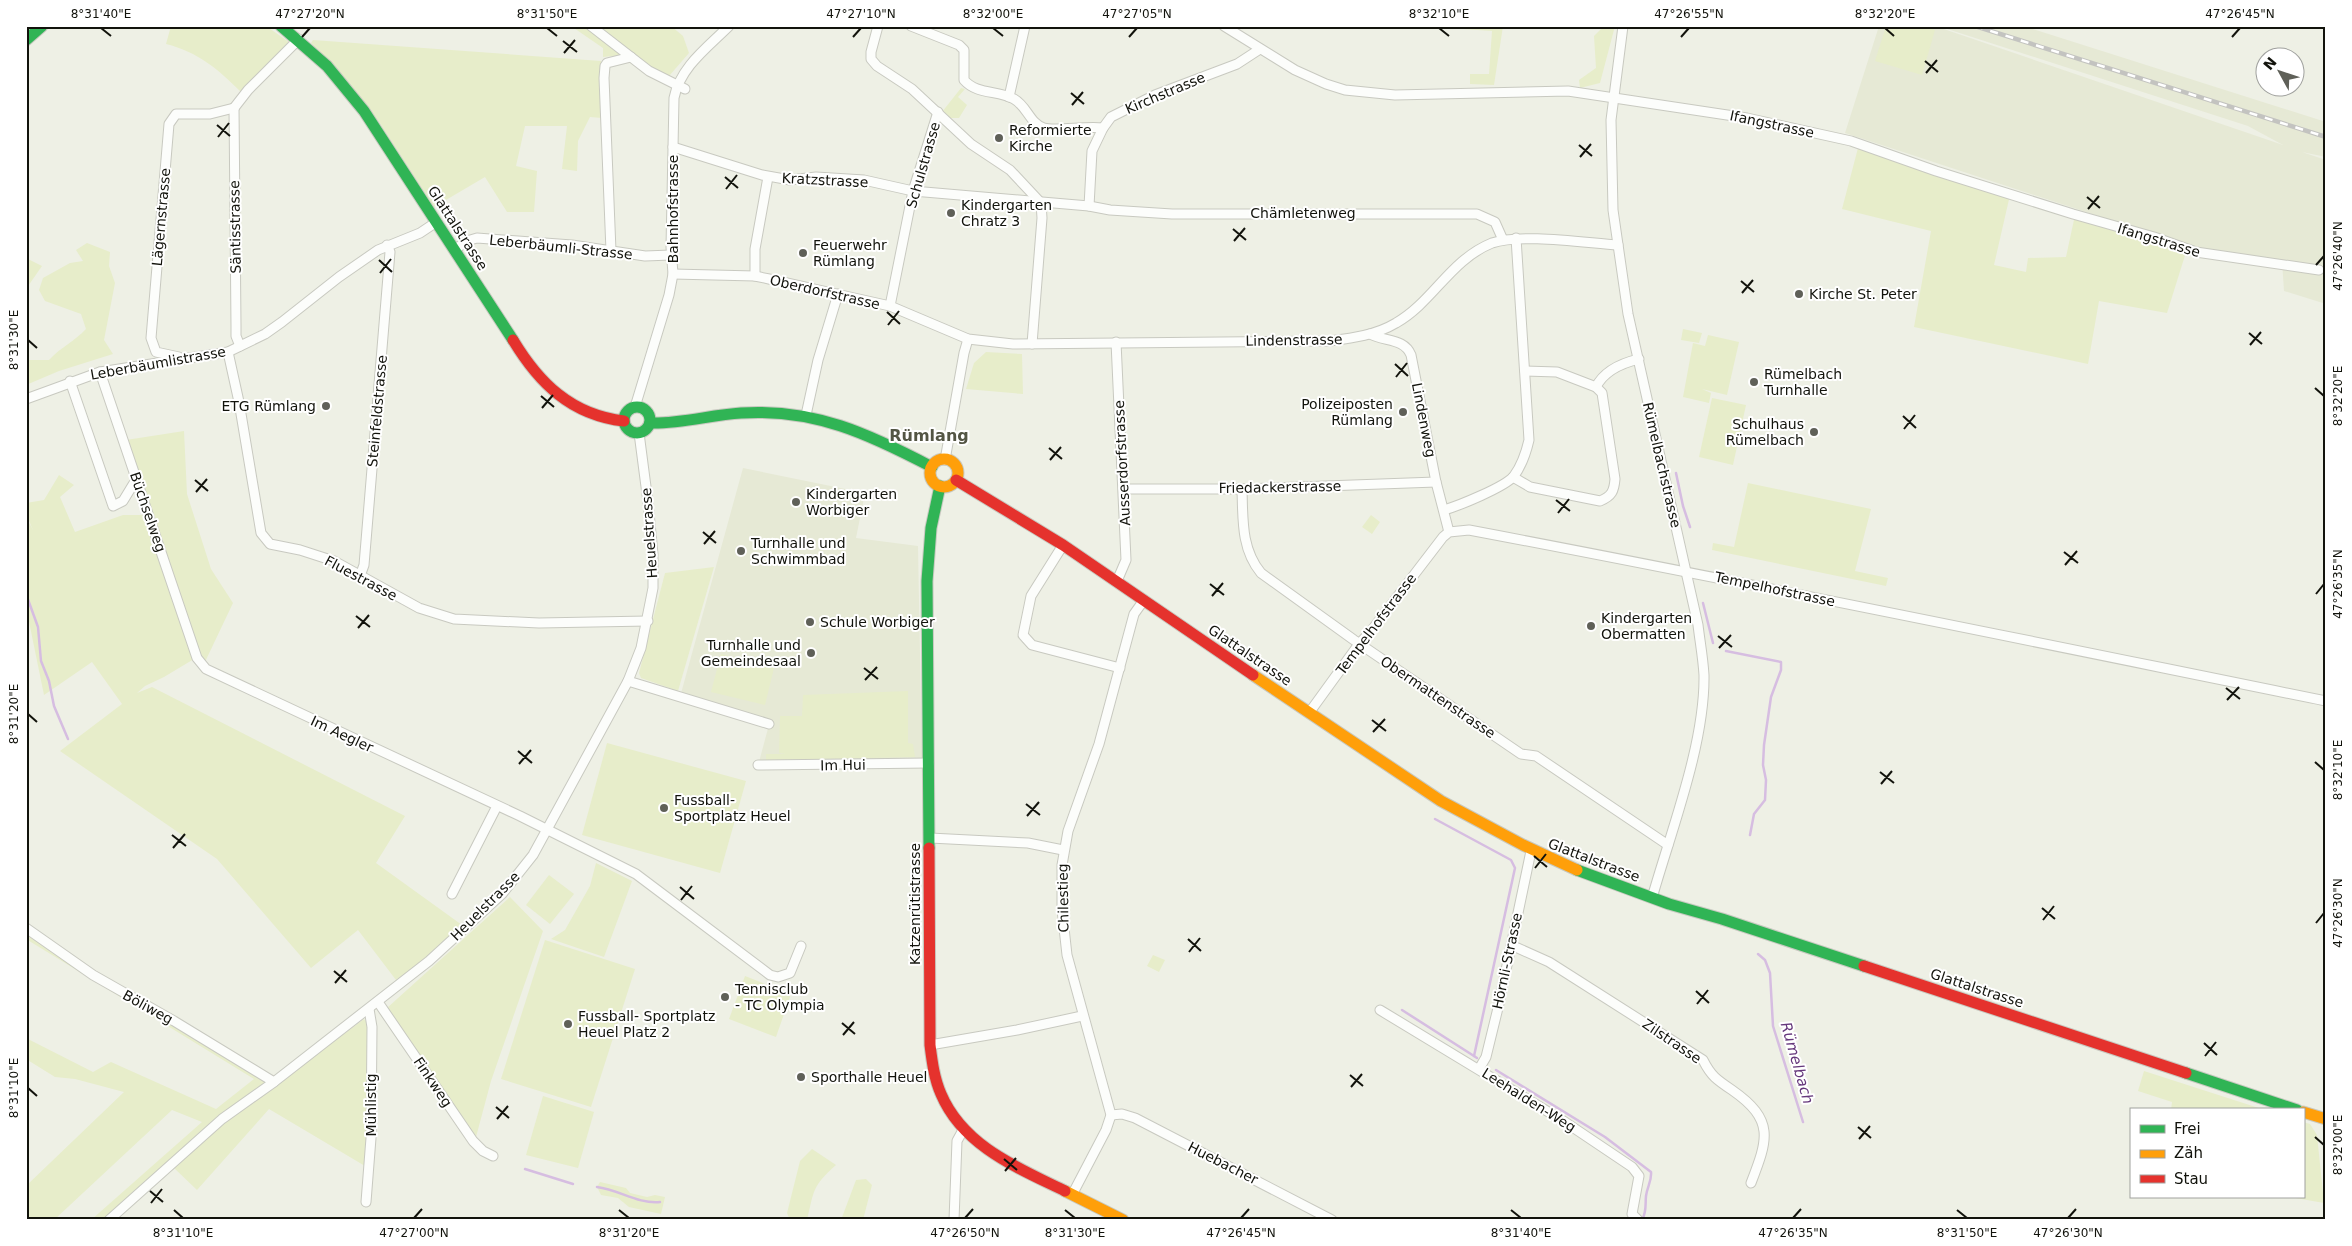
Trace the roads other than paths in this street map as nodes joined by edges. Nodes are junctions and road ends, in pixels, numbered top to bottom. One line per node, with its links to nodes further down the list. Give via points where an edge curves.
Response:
1 (42, 26): 11 (street)
2 (281, 26): 10 (street, Glattalstrasse)
3 (591, 26): 13 (street)
4 (729, 26): 14 (street, via 696,58 681,77)
5 (878, 26): 18 (street, Schulstrasse, via 871,59)
6 (911, 26): 16 (street, via 959,44 965,54 964,80 970,87)
7 (1026, 26): 16 (street)
8 (1224, 26): 12 (street, Ifangstrasse)
9 (1623, 26): 15 (street, Rümelbachstrasse)
10 (298, 39): 17 (street); 25 (street, Glattalstrasse, via 327,64 354,96)
11 (26, 40)
12 (1260, 48): 15 (street, Ifangstrasse, via 1308,77 1366,94 1568,91); 19 (street, Kirchstrasse, via 1237,64 1124,110)
13 (630, 57): 14 (street); 31 (street, via 605,66)
14 (680, 87): 20 (street, Bahnhofstrasse)
15 (1612, 96): 29 (street, Rümelbachstrasse, via 1613,210); 33 (street, Ifangstrasse, via 1803,129 1851,141 1936,171 2196,252)
16 (1009, 97): 19 (street, via 1024,106 1033,121 1045,128)
17 (234, 108): 42 (street, Säntisstrasse, via 236,331); 44 (street, Lägernstrasse, via 210,114 176,114 169,124 151,338 156,352)
18 (938, 112): 22 (street, Schulstrasse); 23 (street, via 971,144 1010,170)
19 (1103, 128): 24 (street, Kirchstrasse, via 1092,151)
20 (673, 147): 21 (street, Kratzstrasse); 32 (street, Bahnhofstrasse)
21 (768, 177): 22 (street, Kratzstrasse, via 864,180); 35 (street, via 755,249)
22 (914, 191): 23 (street, Kratzstrasse); 37 (street, Schulstrasse)
23 (1041, 203): 24 (street); 41 (street)
24 (1089, 206): 27 (street, Chämletenweg, via 1172,214 1477,214 1495,222)
25 (436, 223): 28 (street, Leberbäumlistrasse); 30 (street, Glattalstrasse)
26 (1516, 238): 27 (street, Lindenstrasse); 29 (street, Lindenstrasse); 46 (street)
27 (1503, 240): 38 (street, Lindenstrasse, via 1465,259 1397,323)
28 (387, 245): 42 (street, Leberbäumlistrasse, via 276,326); 69 (street, Steinfeldstrasse, via 390,252 364,565)
29 (1618, 245): 45 (street, Rümelbachstrasse, via 1628,314)
30 (454, 250): 31 (street, Leberbäumli-Strasse, via 477,238); 53 (street, Glattalstrasse, via 514,344 549,388 566,402 597,418)
31 (611, 251): 32 (street, Leberbäumli-Strasse, via 644,256)
32 (671, 255): 34 (street, Bahnhofstrasse)
33 (2319, 270)
34 (673, 274): 35 (street, Oberdorfstrasse); 51 (street, Bahnhofstrasse, via 670,295)
35 (754, 276): 36 (street, Oberdorfstrasse)
36 (838, 294): 37 (street, Oberdorfstrasse); 52 (street)
37 (890, 306): 39 (street, Oberdorfstrasse)
38 (1370, 334): 40 (street, Lindenstrasse, via 1330,341); 61 (street, Lindenweg, via 1382,341 1397,342 1409,350)
39 (968, 339): 41 (street, Lindenstrasse); 56 (street)
40 (1116, 342): 41 (street, Lindenstrasse); 63 (street, Ausserdorfstrasse)
41 (1032, 344)
42 (240, 346): 43 (street, Leberbäumlistrasse)
43 (228, 352): 44 (street, Leberbäumlistrasse); 69 (street, Fluestrasse, via 264,540 316,554)
44 (183, 358): 47 (street, Leberbäumlistrasse)
45 (1639, 359): 49 (street, via 1602,376); 68 (street, Rümelbachstrasse)
46 (1525, 371): 49 (street, via 1557,372); 58 (street, via 1529,440 1524,458)
47 (100, 372): 48 (street, Leberbäumlistrasse); 59 (street, Büchselweg)
48 (70, 381): 50 (street, Leberbäumlistrasse); 59 (street, via 113,506 123,501)
49 (1596, 387): 58 (street, via 1602,393 1615,478 1614,491 1608,498 1600,502 1530,487)
50 (26, 399)
51 (636, 407): 53 (street, via 628,411); 54 (street, via 647,411)
52 (806, 415): 54 (street, via 738,413 672,424); 57 (street, via 872,436)
53 (624, 421): 55 (street, via 629,430)
54 (650, 423): 55 (street)
55 (639, 433): 72 (street, Heuelstrasse, via 653,554 653,588)
56 (946, 460): 57 (street); 60 (street, via 956,467)
57 (932, 466): 62 (street, via 931,476)
58 (1513, 477): 65 (street, via 1462,505)
59 (136, 478): 74 (street, Büchselweg)
60 (956, 480): 62 (street, via 947,487); 67 (street, Glattalstrasse)
61 (1436, 482): 64 (street, Friedackerstrasse); 65 (street, Lindenweg)
62 (940, 486): 80 (street, Katzenrütistrasse, via 931,528 926,582)
63 (1124, 489): 64 (street, Friedackerstrasse); 70 (street, Ausserdorfstrasse, via 1126,560)
64 (1242, 489): 73 (street, Obermattenstrasse, via 1244,536 1252,562 1266,576)
65 (1444, 510): 66 (street, Lindenweg)
66 (1449, 532): 68 (street, Tempelhofstrasse, via 1469,530); 73 (street, Tempelhofstrasse)
67 (1062, 544): 70 (street, Glattalstrasse); 75 (street, via 1031,596 1023,635 1032,645)
68 (1686, 571): 77 (street, Tempelhofstrasse); 85 (street, Rümelbachstrasse, via 1698,625 1704,675 1689,773)
69 (360, 576): 72 (street, Fluestrasse, via 419,608 454,619 548,623)
70 (1116, 581): 71 (street, Glattalstrasse)
71 (1144, 600): 75 (street, Chilestieg, via 1134,614); 78 (street, Glattalstrasse)
72 (648, 621): 76 (street, Heuelstrasse, via 642,648)
73 (1360, 644): 78 (street, Tempelhofstrasse); 85 (street, Obermattenstrasse, via 1521,754 1536,756)
74 (195, 653): 82 (street, Im Aegler, via 201,665 211,672)
75 (1120, 668): 86 (street, Chilestieg, via 1099,744)
76 (628, 681): 79 (street); 83 (street, Heuelstrasse)
77 (2326, 701)
78 (1309, 714): 87 (street, Glattalstrasse, via 1432,796)
79 (769, 724)
80 (929, 763): 81 (street, Im Hui); 84 (street, Katzenrütistrasse)
81 (758, 765)
82 (497, 806): 83 (street, Im Aegler); 88 (street)
83 (547, 829): 92 (street, Im Aegler, via 636,874 770,975 778,977 790,973); 93 (street, Heuelstrasse, via 533,855 502,894 429,961)
84 (930, 838): 86 (street, via 1028,843); 97 (street, Katzenrütistrasse)
85 (1668, 845): 89 (street, Rümelbachstrasse)
86 (1063, 850): 96 (street, Chilestieg, via 1064,939)
87 (1530, 851): 89 (street, Glattalstrasse, via 1592,878); 91 (street, Hörnli-Strasse)
88 (452, 894)
89 (1652, 898): 100 (street, Glattalstrasse)
90 (26, 928): 99 (street, Böliweg, via 93,975)
91 (1511, 945): 98 (street, Hörnli-Strasse, via 1486,1057); 106 (street, Zilstrasse, via 1549,962 1703,1060 1710,1073 1745,1100 1760,1116 1764,1126 1764,1149)
92 (802, 946)
93 (378, 1002): 94 (street, Heuelstrasse); 105 (street, Finkweg, via 473,1141)
94 (369, 1009): 99 (street, Heuelstrasse); 108 (street, Mühlistig, via 372,1027 371,1138)
95 (1380, 1010): 98 (street, Leehalden-Weg)
96 (1082, 1016): 97 (street); 102 (street, Chilestieg)
97 (930, 1045): 104 (street, Katzenrütistrasse, via 942,1097)
98 (1479, 1070): 110 (street, Leehalden-Weg, via 1632,1167 1639,1176)
99 (274, 1082): 111 (street, Heuelstrasse, via 222,1119)
100 (2291, 1108)
101 (2304, 1112): 103 (street)
102 (1112, 1115): 107 (street); 109 (street, Huebacher, via 1135,1118)
103 (2326, 1119)
104 (963, 1130): 107 (street, Katzenrütistrasse, via 991,1153); 112 (street, via 957,1141)
105 (494, 1156)
106 (1751, 1183)
107 (1072, 1195): 113 (street, Katzenrütistrasse)
108 (366, 1202)
109 (1321, 1217): 114 (street, Huebacher)
110 (1634, 1218)
111 (109, 1220)
112 (954, 1220)
113 (1123, 1220)
114 (1332, 1220)

